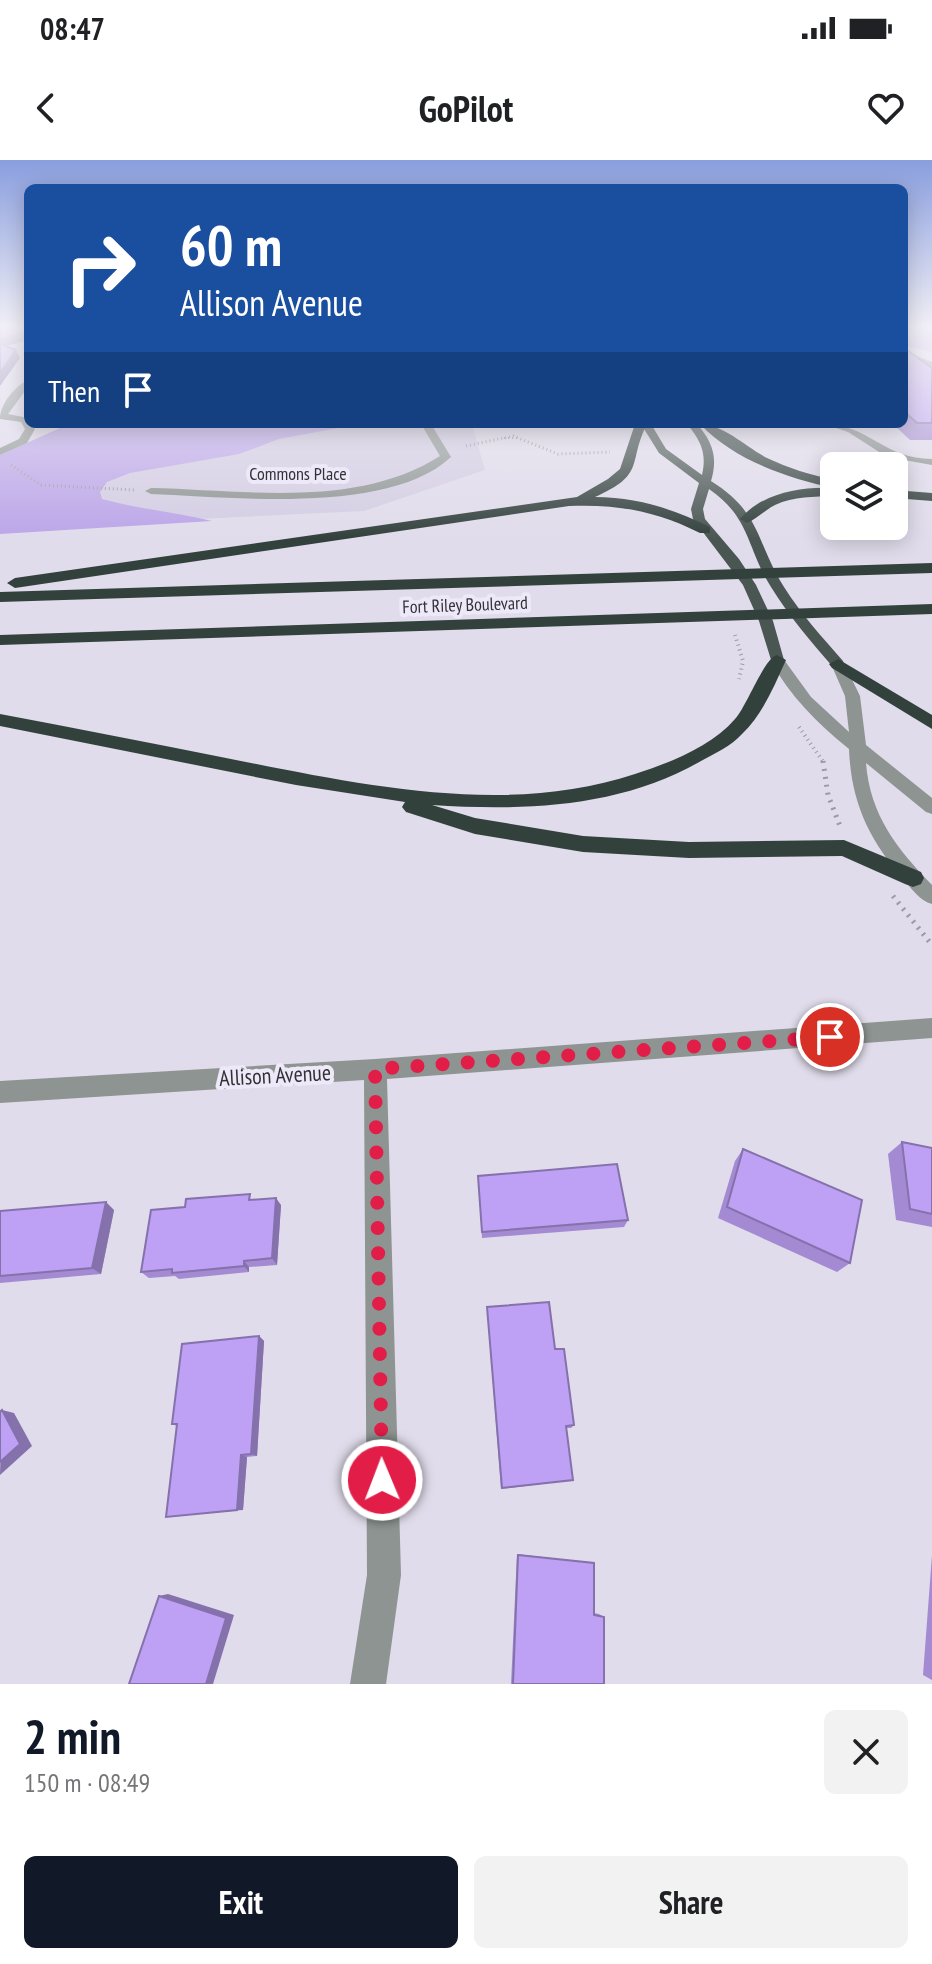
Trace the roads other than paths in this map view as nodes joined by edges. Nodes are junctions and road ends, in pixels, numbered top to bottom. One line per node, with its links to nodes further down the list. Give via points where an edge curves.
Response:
1 (13, 397): 2 (street)
2 (1, 416): 3 (street)
3 (24, 420)
4 (29, 428): 11 (street, via 23,441)
5 (428, 428): 15 (street, Commons Place, via 446,457 436,467 352,493)
6 (640, 428): 19 (highway, via 623,474)
7 (646, 428): 14 (main road, via 656,446)
8 (696, 428): 14 (main road, via 711,451)
9 (712, 428): 13 (highway, via 755,458)
10 (852, 428): 12 (street, via 891,454)
11 (0, 452)
12 (932, 462)
13 (820, 480)
14 (704, 482): 20 (main road); 21 (main road, via 697,509)
15 (151, 491)
16 (820, 494): 20 (highway, via 782,498)
17 (908, 495): 18 (highway)
18 (932, 497)
19 (569, 502): 21 (highway, via 630,501); 23 (highway)
20 (747, 519): 28 (main road, via 779,588)
21 (705, 530): 27 (main road, via 737,565 759,604)
22 (932, 568): 24 (highway, Fort Riley Boulevard)
23 (0, 585)
24 (0, 597)
25 (926, 609): 26 (highway, Fort Riley Boulevard)
26 (0, 640)
27 (777, 660): 31 (street, via 795,691); 32 (highway, via 759,702 727,738 657,775 606,789 512,802)
28 (838, 664): 30 (highway); 31 (street, via 852,690)
29 (0, 720): 32 (highway)
30 (932, 723)
31 (857, 744): 33 (street); 34 (street, via 864,802)
32 (357, 791): 34 (highway, via 475,826 583,844 689,850 844,848)
33 (932, 808)
34 (913, 878): 35 (street)
35 (932, 897)
36 (932, 1028): 37 (street, Allison Avenue)
37 (375, 1069): 38 (street, Allison Avenue); 39 (street, via 384,1575)
38 (0, 1092)
39 (368, 1684)

